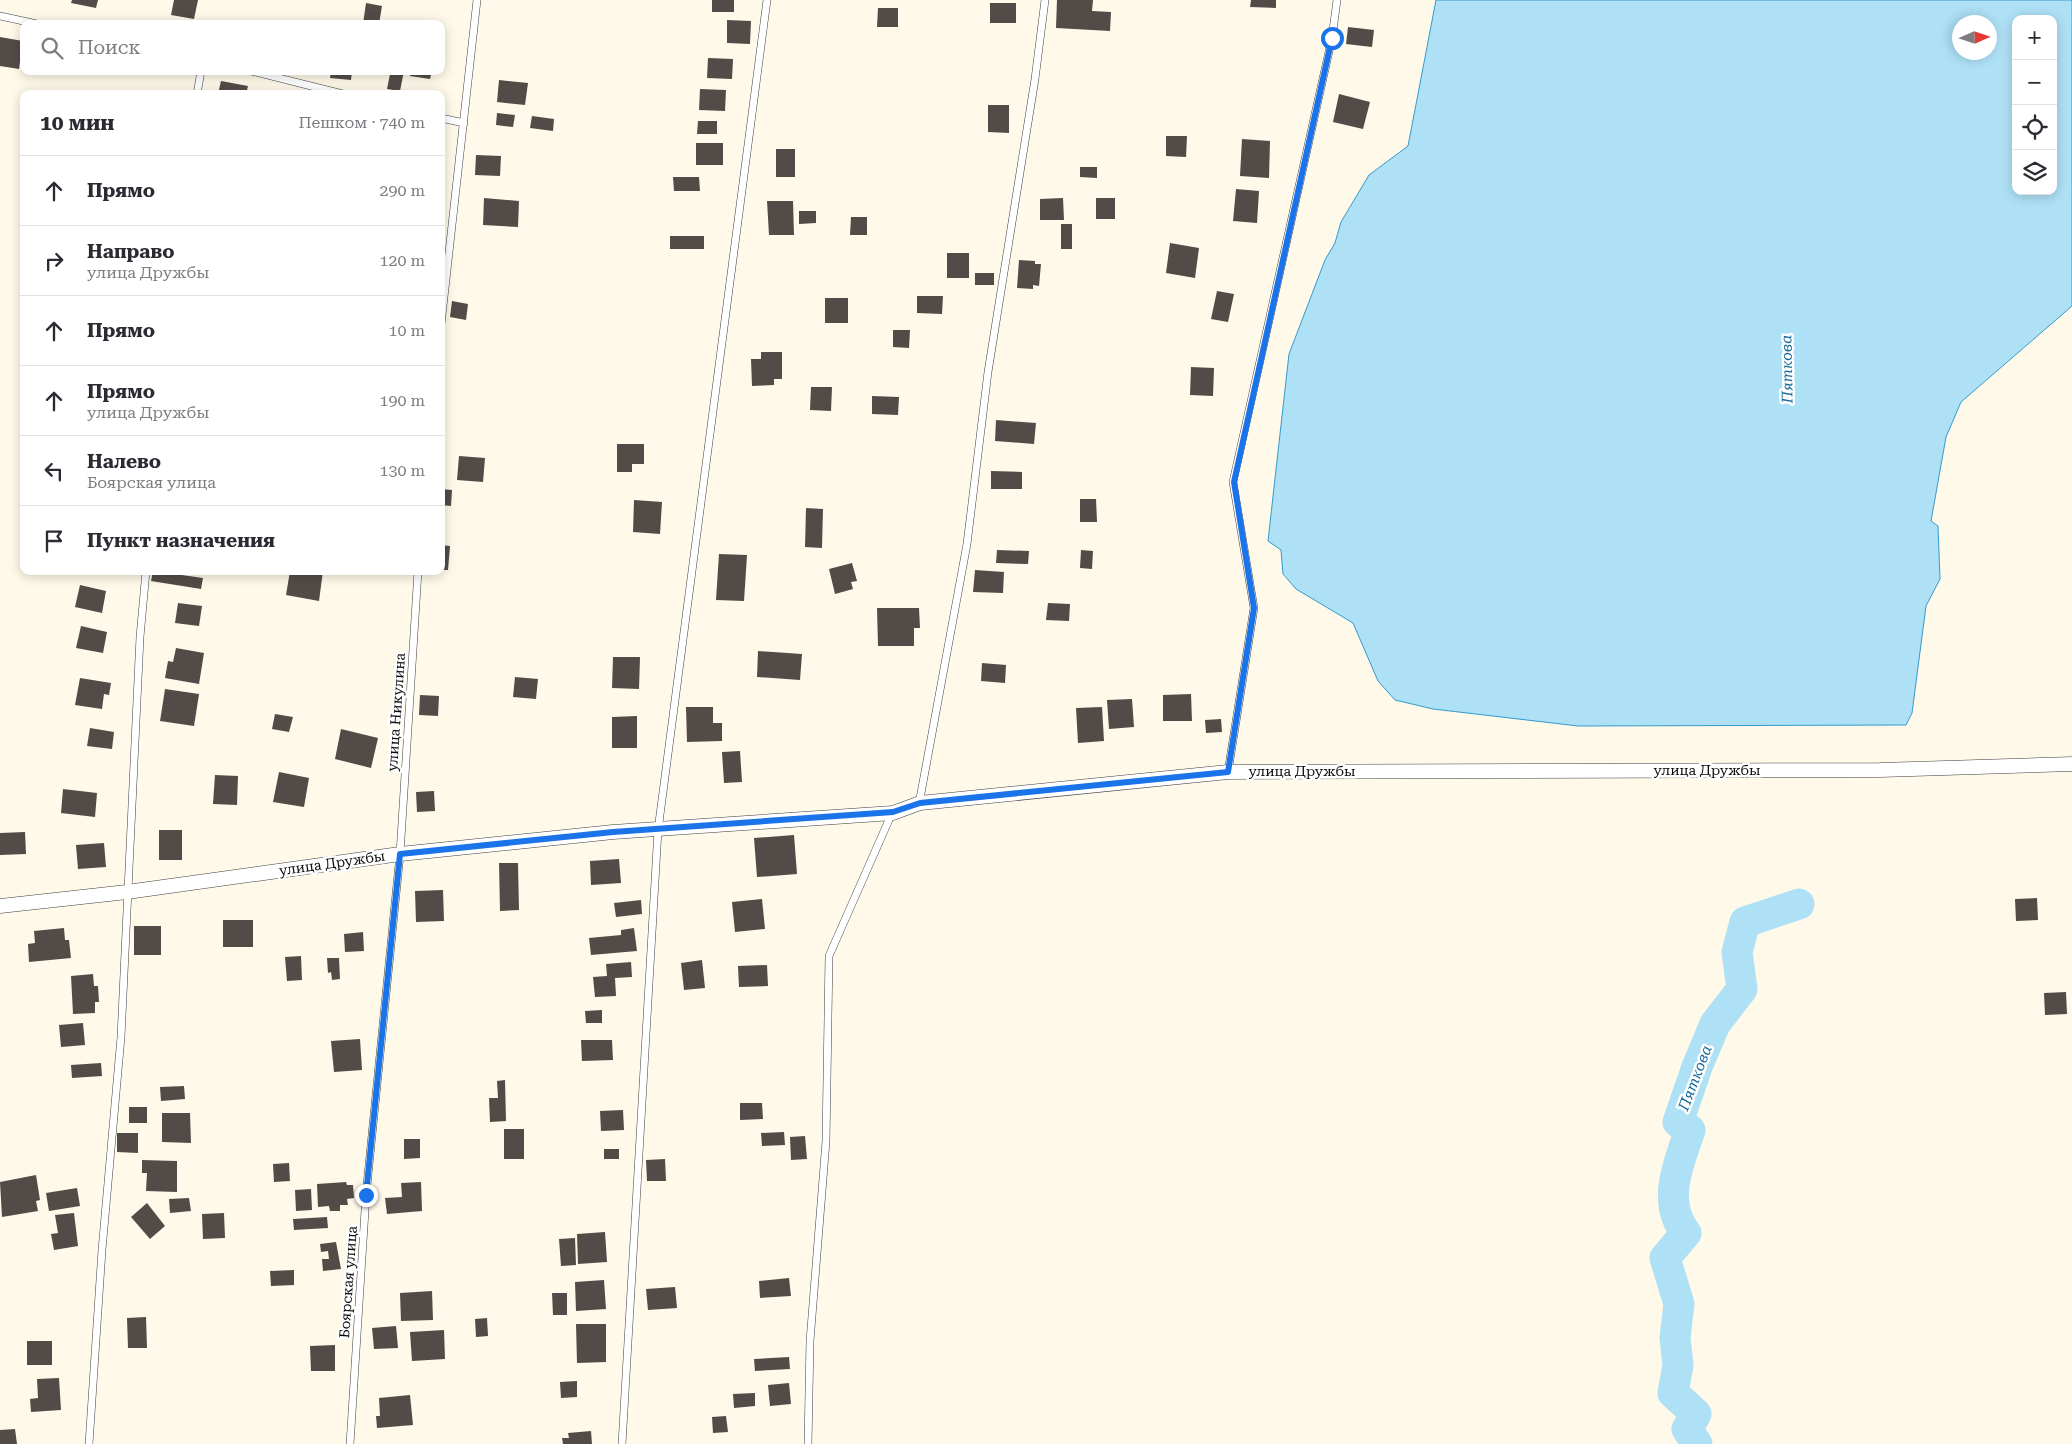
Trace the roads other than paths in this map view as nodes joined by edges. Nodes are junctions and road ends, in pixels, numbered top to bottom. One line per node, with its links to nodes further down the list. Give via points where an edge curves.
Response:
1 (477, 0): 12 (lane)
2 (767, 0): 20 (lane)
3 (1045, 0): 18 (lane, via 988,372 967,544)
4 (1337, 0): 17 (lane, via 1332,38 1234,482 1254,608)
5 (0, 16): 6 (lane)
6 (20, 20)
7 (200, 75): 9 (lane)
8 (267, 75): 10 (lane)
9 (199, 90)
10 (327, 90)
11 (445, 119): 12 (lane)
12 (464, 123): 13 (lane)
13 (445, 289)
14 (146, 575): 22 (lane)
15 (418, 575): 21 (lane, улица Никулина)
16 (2072, 764): 17 (street, улица Дружбы, via 1880,770)
17 (1228, 772): 18 (street, улица Дружбы)
18 (920, 803): 19 (lane)
19 (893, 812): 20 (street, улица Дружбы); 27 (lane, via 829,956 826,1141 810,1341)
20 (658, 830): 21 (street, улица Дружбы); 26 (lane)
21 (400, 854): 22 (street, улица Дружбы); 25 (lane, Боярская улица, via 366,1195)
22 (127, 892): 23 (street, улица Дружбы); 24 (lane, via 121,1037)
23 (0, 906)
24 (89, 1444)
25 (350, 1444)
26 (622, 1444)
27 (808, 1444)

